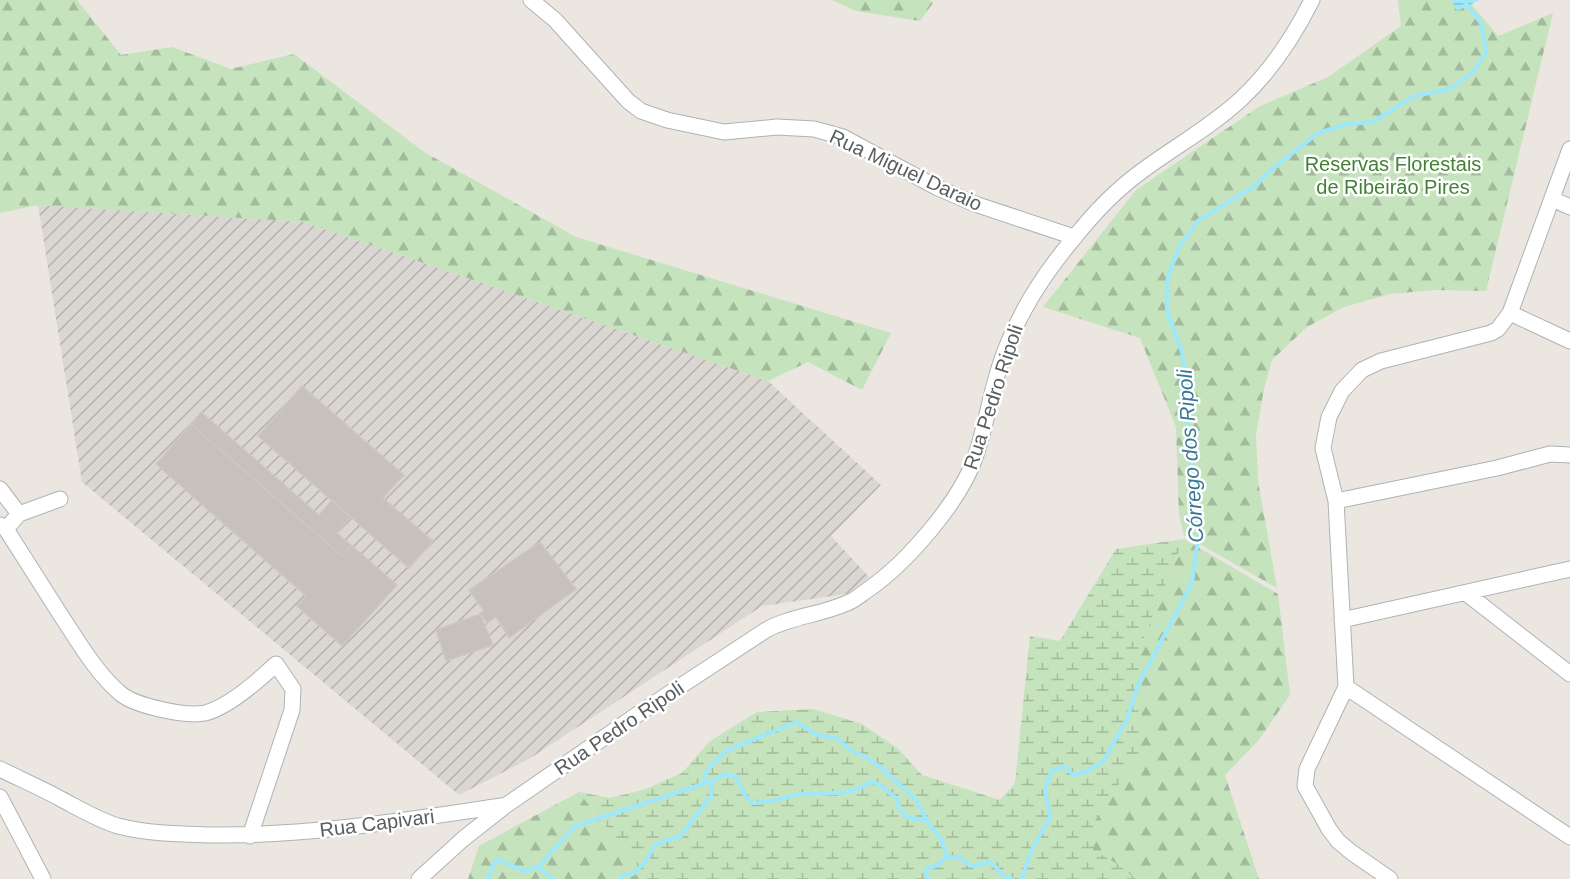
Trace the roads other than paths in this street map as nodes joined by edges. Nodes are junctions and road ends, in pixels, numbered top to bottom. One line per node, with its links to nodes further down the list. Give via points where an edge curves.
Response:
1 (531, 0): 6 (street, Rua Miguel Daraio, via 641,111 724,132 777,127 814,129 843,137 975,204)
2 (1312, 0): 6 (street, Rua Pedro Ripoli, via 1253,88 1141,172)
3 (1570, 149): 4 (street)
4 (1552, 199): 5 (street); 7 (street)
5 (1570, 207)
6 (1074, 237): 22 (street, Rua Pedro Ripoli, via 1035,290 1006,347 966,479 934,526 895,566 848,603 766,630)
7 (1510, 313): 8 (street); 12 (street, via 1491,333 1381,361 1349,381 1329,417 1323,448)
8 (1570, 341)
9 (1570, 455): 12 (street, via 1550,454)
10 (0, 489): 13 (street)
11 (60, 499): 13 (street)
12 (1336, 501): 17 (street)
13 (19, 514): 14 (street)
14 (3, 527): 23 (street, via 82,647 114,687 135,702 180,712 206,712 256,683 276,664 293,689 292,710)
15 (1570, 569): 16 (street)
16 (1466, 593): 17 (street); 18 (street)
17 (1342, 620): 19 (street)
18 (1570, 674)
19 (1346, 687): 24 (street); 27 (street, via 1307,769 1305,786 1338,841)
20 (0, 769): 23 (street, Rua Capivari, via 115,825 143,832)
21 (0, 797): 25 (street)
22 (505, 806): 23 (street, Rua Capivari); 26 (street, Rua Pedro Ripoli)
23 (250, 836)
24 (1570, 837)
25 (43, 879)
26 (419, 879)
27 (1390, 879)

